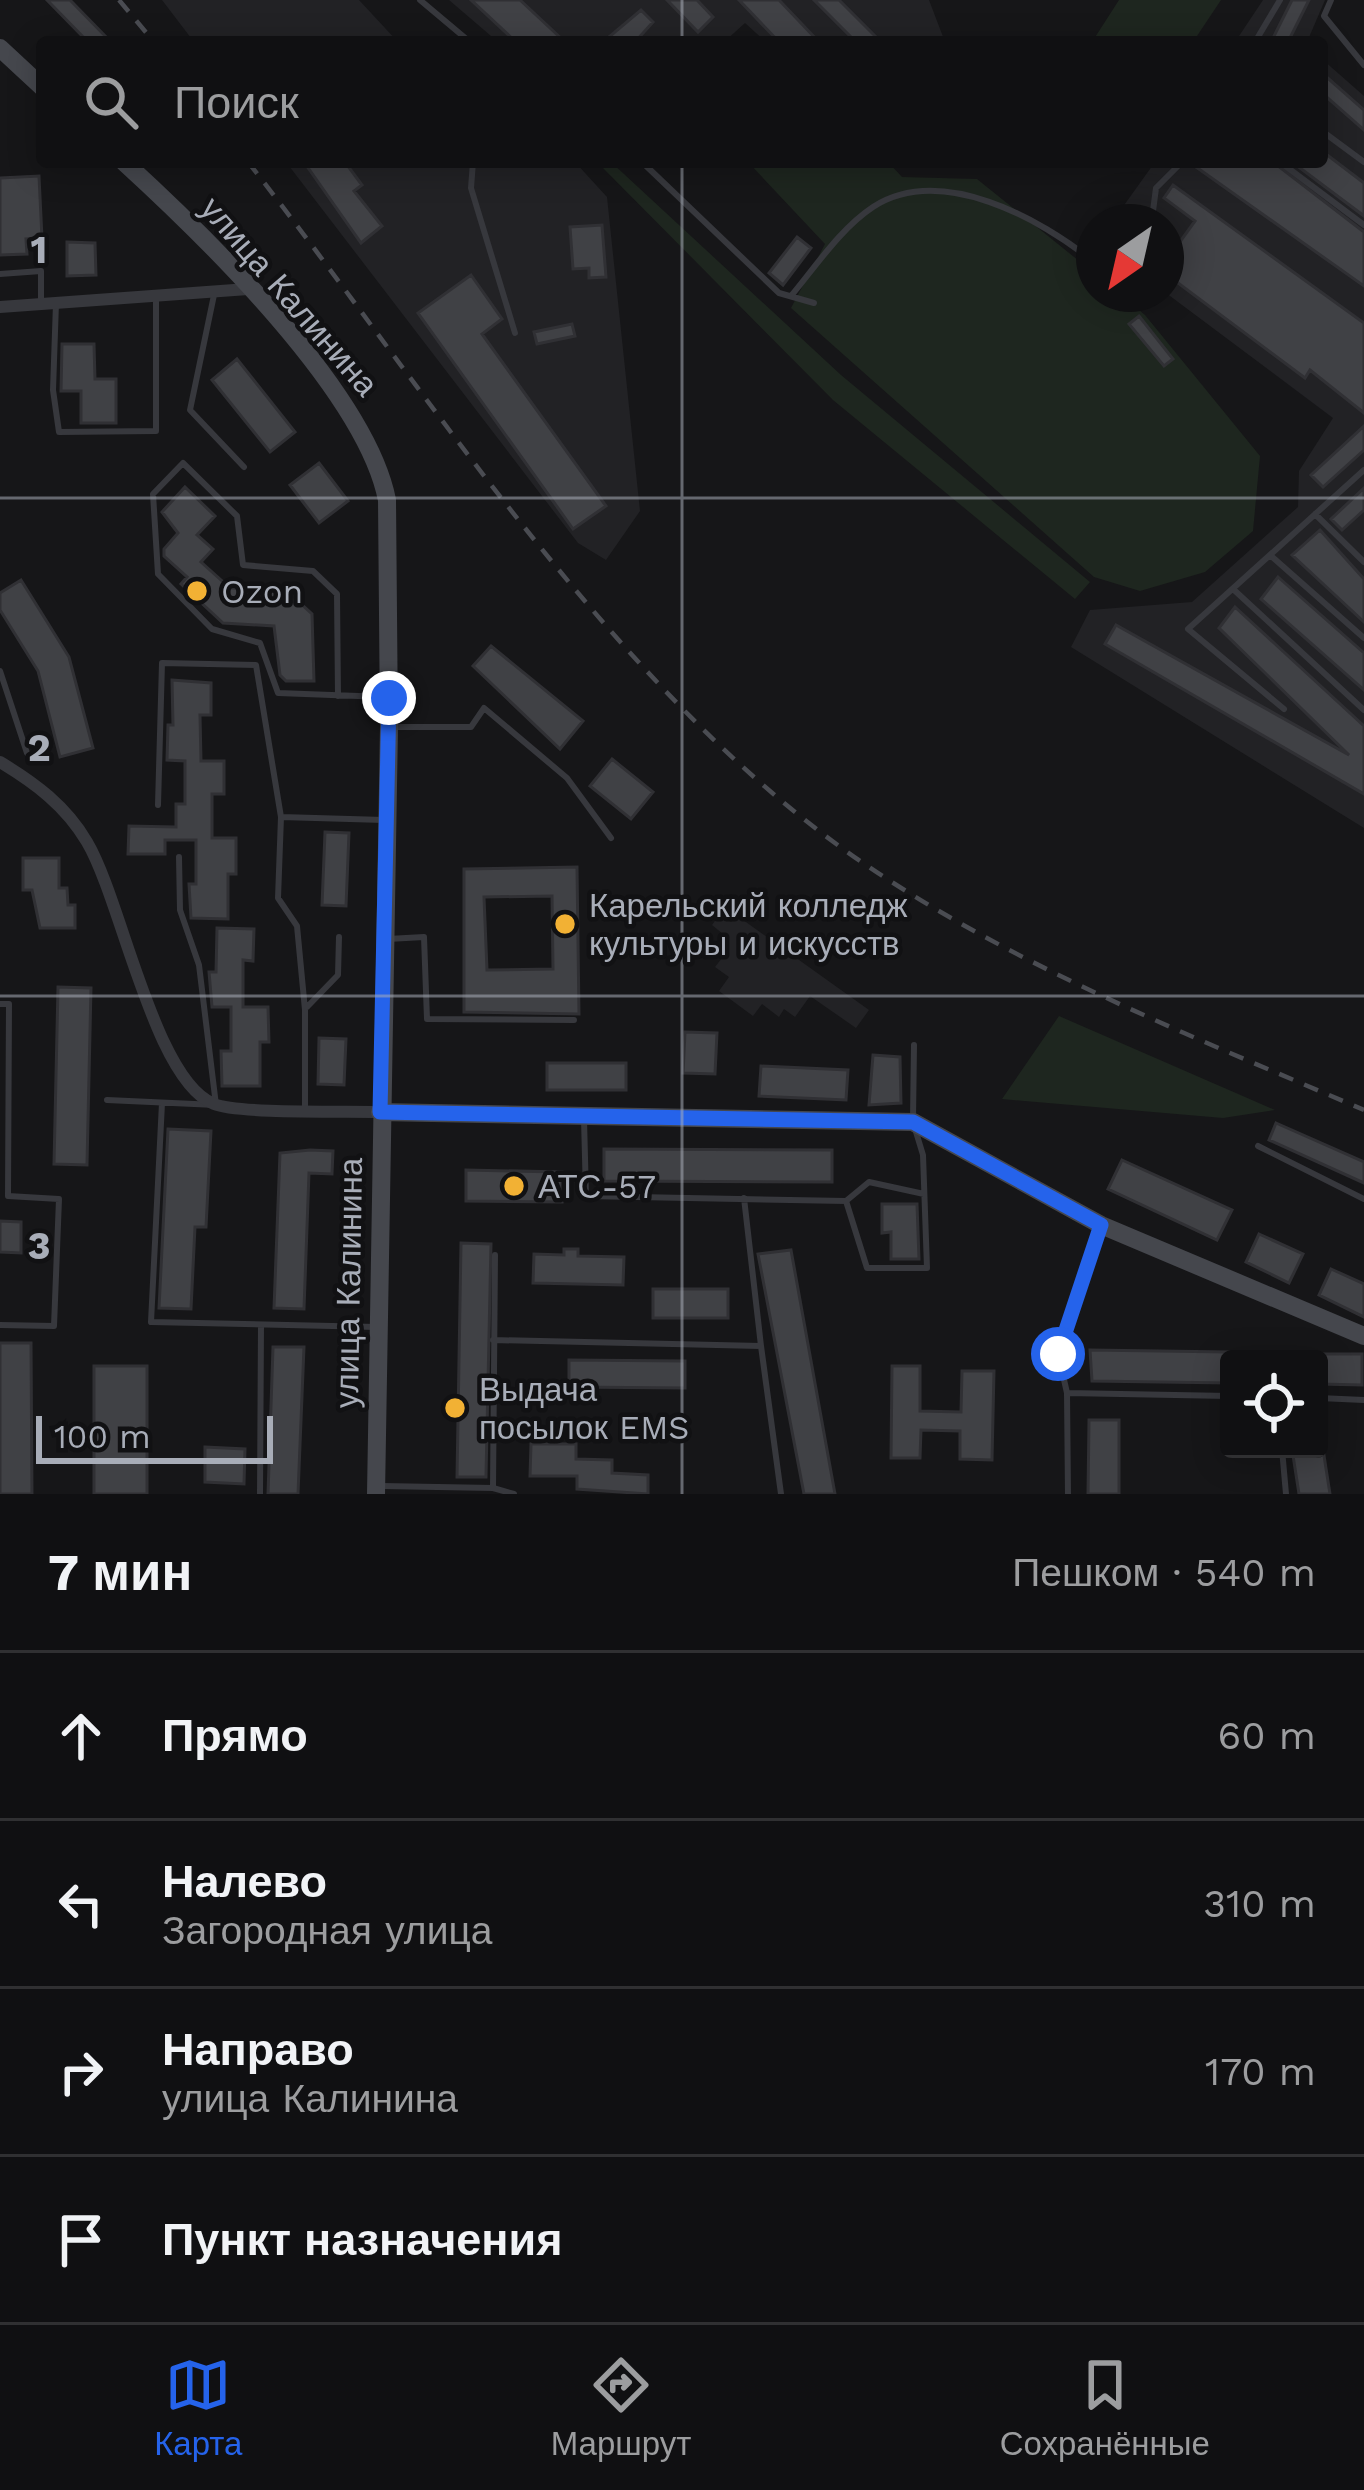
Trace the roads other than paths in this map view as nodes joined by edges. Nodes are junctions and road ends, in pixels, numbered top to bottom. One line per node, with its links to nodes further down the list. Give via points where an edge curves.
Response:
1 (420, 0): 4 (lane)
2 (1280, 0): 6 (lane)
3 (1331, 0): 8 (lane, via 1324,16)
4 (429, 3): 5 (lane)
5 (464, 36)
6 (1259, 36)
7 (0, 48): 9 (main road)
8 (1364, 65)
9 (36, 81)
10 (1328, 135): 11 (lane)
11 (1364, 162)
12 (131, 168): 21 (main road, улица Калинина)
13 (473, 168): 28 (lane, via 471,188)
14 (648, 168): 24 (lane)
15 (1177, 168): 17 (lane, via 1156,188)
16 (1288, 168): 18 (lane)
17 (1155, 204)
18 (1364, 225)
19 (1076, 248): 24 (lane, via 974,197 918,193 877,204 851,224)
20 (0, 274): 25 (lane, via 41,271)
21 (248, 289): 22 (street); 38 (main road, улица Калинина, via 342,397 381,472)
22 (215, 291): 23 (street); 29 (lane, via 190,410)
23 (155, 296): 25 (street); 25 (lane, via 156,431 59,432)
24 (791, 296): 26 (lane)
25 (48, 303): 27 (street)
26 (814, 303)
27 (0, 307)
28 (515, 333)
29 (244, 467)
30 (1364, 470): 31 (lane)
31 (1315, 514): 32 (lane); 33 (lane)
32 (1270, 556): 34 (lane); 35 (lane)
33 (1364, 562)
34 (1233, 589): 39 (lane, via 1188,629); 40 (lane)
35 (1364, 638)
36 (0, 671): 42 (lane)
37 (338, 696): 37 (lane, via 278,693 260,643 212,629 158,574 153,494 183,463 237,516 243,565 314,571 337,593); 38 (lane)
38 (389, 698): 41 (main road, улица Калинина)
39 (1284, 709)
40 (1364, 710)
41 (389, 727): 46 (main road, улица Калинина); 47 (lane, via 472,727 484,708 567,778)
42 (27, 753)
43 (0, 762): 57 (street, via 56,800 88,844 163,1041 186,1085)
44 (158, 805): 45 (lane, via 162,663 256,665)
45 (281, 817): 46 (lane); 52 (lane, via 278,898 297,926)
46 (384, 820): 50 (main road, улица Калинина)
47 (611, 838)
48 (179, 856): 57 (lane, via 180,910 199,964)
49 (339, 938): 52 (lane, via 338,976)
50 (382, 939): 53 (lane, via 424,938 427,1019); 59 (main road, улица Калинина)
51 (0, 1004): 65 (lane, via 9,1004)
52 (305, 1010): 58 (lane)
53 (574, 1021)
54 (914, 1045): 61 (lane)
55 (107, 1100): 56 (lane)
56 (162, 1102): 57 (lane); 71 (lane, via 151,1322)
57 (215, 1105): 58 (street)
58 (305, 1109): 59 (street)
59 (380, 1112): 60 (main road); 72 (main road, улица Калинина)
60 (584, 1116): 61 (main road); 64 (lane, via 586,1196)
61 (913, 1122): 63 (lane); 68 (main road)
62 (1258, 1146): 66 (lane)
63 (924, 1194): 67 (lane, via 869,1182); 67 (lane, via 927,1268 867,1268)
64 (744, 1198): 67 (lane); 75 (lane)
65 (4, 1199): 70 (lane, via 58,1199 54,1326)
66 (1364, 1199)
67 (846, 1202)
68 (1101, 1225): 73 (main road); 76 (lane, via 1058,1354)
69 (495, 1255): 74 (lane)
70 (0, 1325)
71 (261, 1325): 72 (lane); 83 (lane)
72 (376, 1327): 82 (main road, улица Калинина)
73 (1364, 1336)
74 (493, 1340): 75 (lane); 81 (lane)
75 (761, 1346): 85 (lane)
76 (1067, 1393): 77 (lane); 86 (lane)
77 (1220, 1396)
78 (1328, 1398): 79 (lane)
79 (1364, 1400)
80 (1283, 1458): 87 (lane)
81 (493, 1487): 82 (lane); 84 (lane)
82 (376, 1490)
83 (260, 1494)
84 (514, 1494)
85 (781, 1494)
86 (1068, 1494)
87 (1286, 1494)

